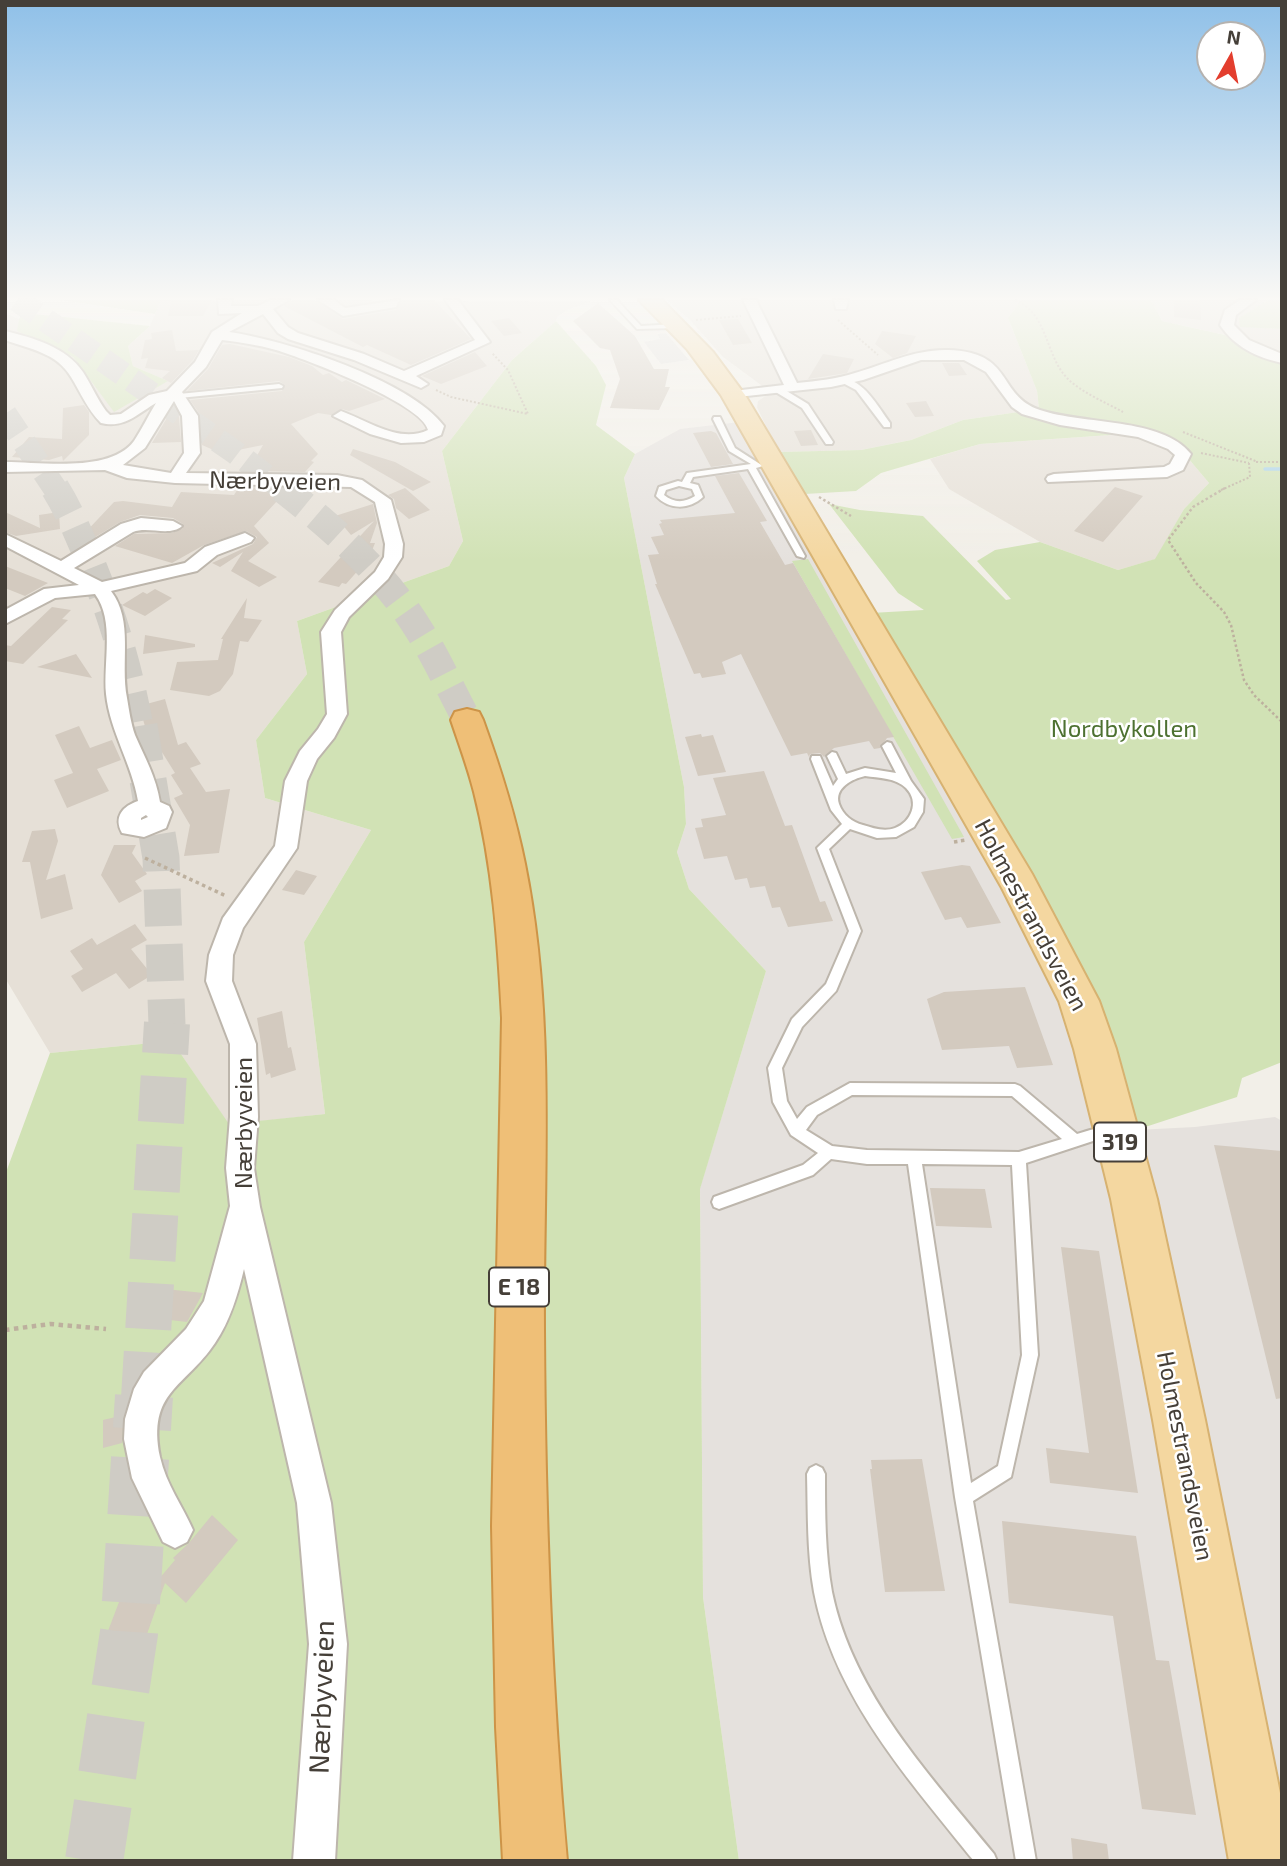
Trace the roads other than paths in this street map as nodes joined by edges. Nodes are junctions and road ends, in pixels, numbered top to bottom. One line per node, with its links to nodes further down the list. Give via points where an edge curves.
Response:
1 (83, 387): 10 (street, via 106,420 128,418 150,398)
2 (182, 387): 10 (street)
3 (267, 387): 10 (lane)
4 (379, 387): 12 (street, via 428,417 435,432 428,438 406,439)
5 (728, 387): 11 (main road, Holmestrandsveien / 319)
6 (791, 387): 9 (street)
7 (857, 387): 14 (lane)
8 (1007, 387): 20 (street, via 1025,410 1154,437 1182,451 1184,458 1167,472)
9 (784, 388): 11 (street); 15 (lane, via 805,406)
10 (175, 395): 16 (street, via 162,405 131,454); 19 (street, via 190,416 192,453)
11 (733, 395): 17 (main road, Holmestrandsveien / 319)
12 (341, 416)
13 (716, 419): 17 (lane, via 732,449)
14 (887, 425)
15 (829, 442)
16 (110, 466): 18 (street, Nærbyveien); 19 (street, Nærbyveien, via 127,473)
17 (761, 466): 21 (lane, via 690,475); 25 (lane); 38 (main road, Holmestrandsveien / 319, via 1019,884 1079,1001)
18 (5, 467)
19 (175, 478): 44 (street, Nærbyveien, via 356,483 383,500 394,544 393,557 382,575 342,614 331,632 337,714 296,781 286,848 232,925 221,955 219,981 243,1044 240,1168)
20 (1054, 479)
21 (685, 484)
22 (173, 526): 26 (street, via 141,523 127,528)
23 (5, 538): 26 (street)
24 (245, 538): 27 (street, via 211,551 191,567)
25 (801, 556)
26 (61, 568): 27 (street)
27 (100, 588): 28 (street, via 51,593); 35 (street, via 111,603 115,625 116,694 124,733 146,781)
28 (5, 618)
29 (467, 720): 49 (highway, E 18, via 488,774 508,857 517,954 522,1081 518,1372 522,1677)
30 (883, 747): 32 (lane); 33 (lane)
31 (824, 757): 34 (lane); 34 (lane)
32 (893, 776): 33 (lane); 34 (lane, via 865,772)
33 (906, 782): 36 (lane, via 920,802 920,813 904,830 868,832)
34 (837, 787): 36 (lane, via 839,816)
35 (150, 806)
36 (849, 824): 37 (lane, via 823,848 855,932 831,987 797,1023 775,1068 780,1102)
37 (796, 1131): 39 (lane, via 811,1111 850,1089 1015,1090); 40 (lane)
38 (1118, 1134): 39 (lane); 52 (main road, Holmestrandsveien / 319, via 1179,1420)
39 (1074, 1142): 42 (lane)
40 (830, 1152): 41 (lane); 43 (lane, via 808,1170)
41 (914, 1158): 42 (lane); 46 (lane)
42 (1019, 1159): 46 (lane, via 1030,1355 1005,1471)
43 (719, 1202)
44 (245, 1207): 47 (street, Nærbyveien, via 231,1270 210,1323 200,1340 155,1384 144,1410 141,1451 147,1478); 48 (street, Nærbyveien, via 315,1516 328,1644)
45 (816, 1474): 50 (lane, via 826,1605 850,1675 892,1743)
46 (964, 1497): 51 (lane)
47 (175, 1530)
48 (314, 1861)
49 (535, 1861)
50 (987, 1861)
51 (1026, 1861)
52 (1261, 1861)

